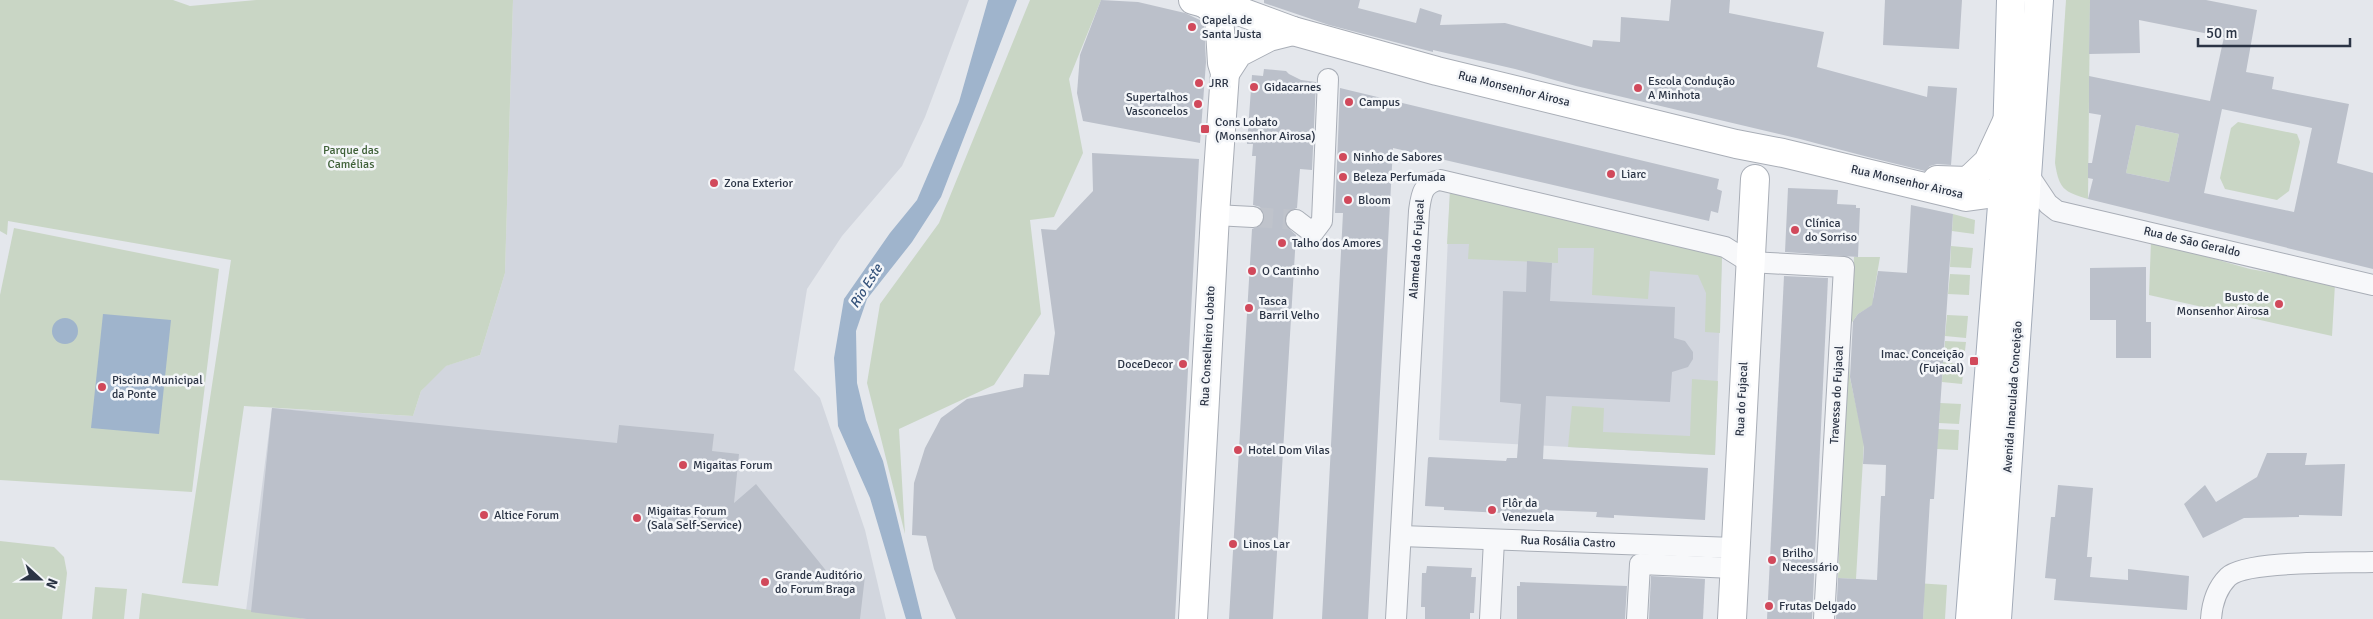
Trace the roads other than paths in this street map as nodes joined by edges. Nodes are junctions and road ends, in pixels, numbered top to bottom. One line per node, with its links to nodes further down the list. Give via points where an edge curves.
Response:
1 (2011, 0): 7 (main road, Avenida Imaculada Conceição)
2 (2039, 0): 10 (main road, Avenida Imaculada Conceição)
3 (1199, 2): 4 (main road, Rua Monsenhor Airosa, via 1220,4); 5 (main road, Rua Conselheiro Lobato, via 1219,14)
4 (1292, 31): 5 (main road, via 1269,37 1238,53); 8 (main road, Rua Monsenhor Airosa, via 1437,71)
5 (1225, 73): 14 (main road, Rua Conselheiro Lobato)
6 (1328, 80): 16 (street, via 1322,220 1313,233)
7 (2007, 121): 12 (main road, via 1988,162 1968,181); 13 (main road, Avenida Imaculada Conceição)
8 (1736, 144): 9 (main road, Rua Monsenhor Airosa); 11 (main road)
9 (1783, 153): 11 (main road); 12 (main road, Rua Monsenhor Airosa)
10 (2028, 174): 13 (main road, via 2018,185); 18 (street, Rua de São Geraldo, via 2048,204 2057,210); 30 (main road, Avenida Imaculada Conceição)
11 (1755, 179): 17 (main road, Rua do Fujacal)
12 (1893, 180): 13 (main road, Rua Monsenhor Airosa, via 1966,196)
13 (2003, 192): 29 (main road, Avenida Imaculada Conceição)
14 (1215, 215): 15 (street); 23 (main road, Rua Conselheiro Lobato)
15 (1253, 217)
16 (1296, 220)
17 (1749, 262): 19 (street, Alameda do Fujacal, via 1725,247 1440,180 1431,182 1422,192 1418,226); 21 (main road, Rua do Fujacal); 28 (street, Travessa do Fujacal, via 1844,266)
18 (2373, 285)
19 (1401, 536): 20 (street, Rua Rosália Castro); 24 (street, Alameda do Fujacal)
20 (1494, 540): 21 (street, Rua Rosália Castro); 25 (street)
21 (1734, 558): 26 (street, via 1640,564); 27 (main road, Rua do Fujacal)
22 (2373, 562): 31 (street, via 2258,566 2228,576 2213,602)
23 (1193, 619)
24 (1396, 619)
25 (1490, 619)
26 (1637, 619)
27 (1732, 619)
28 (1824, 619)
29 (1970, 619)
30 (1997, 619)
31 (2211, 619)

